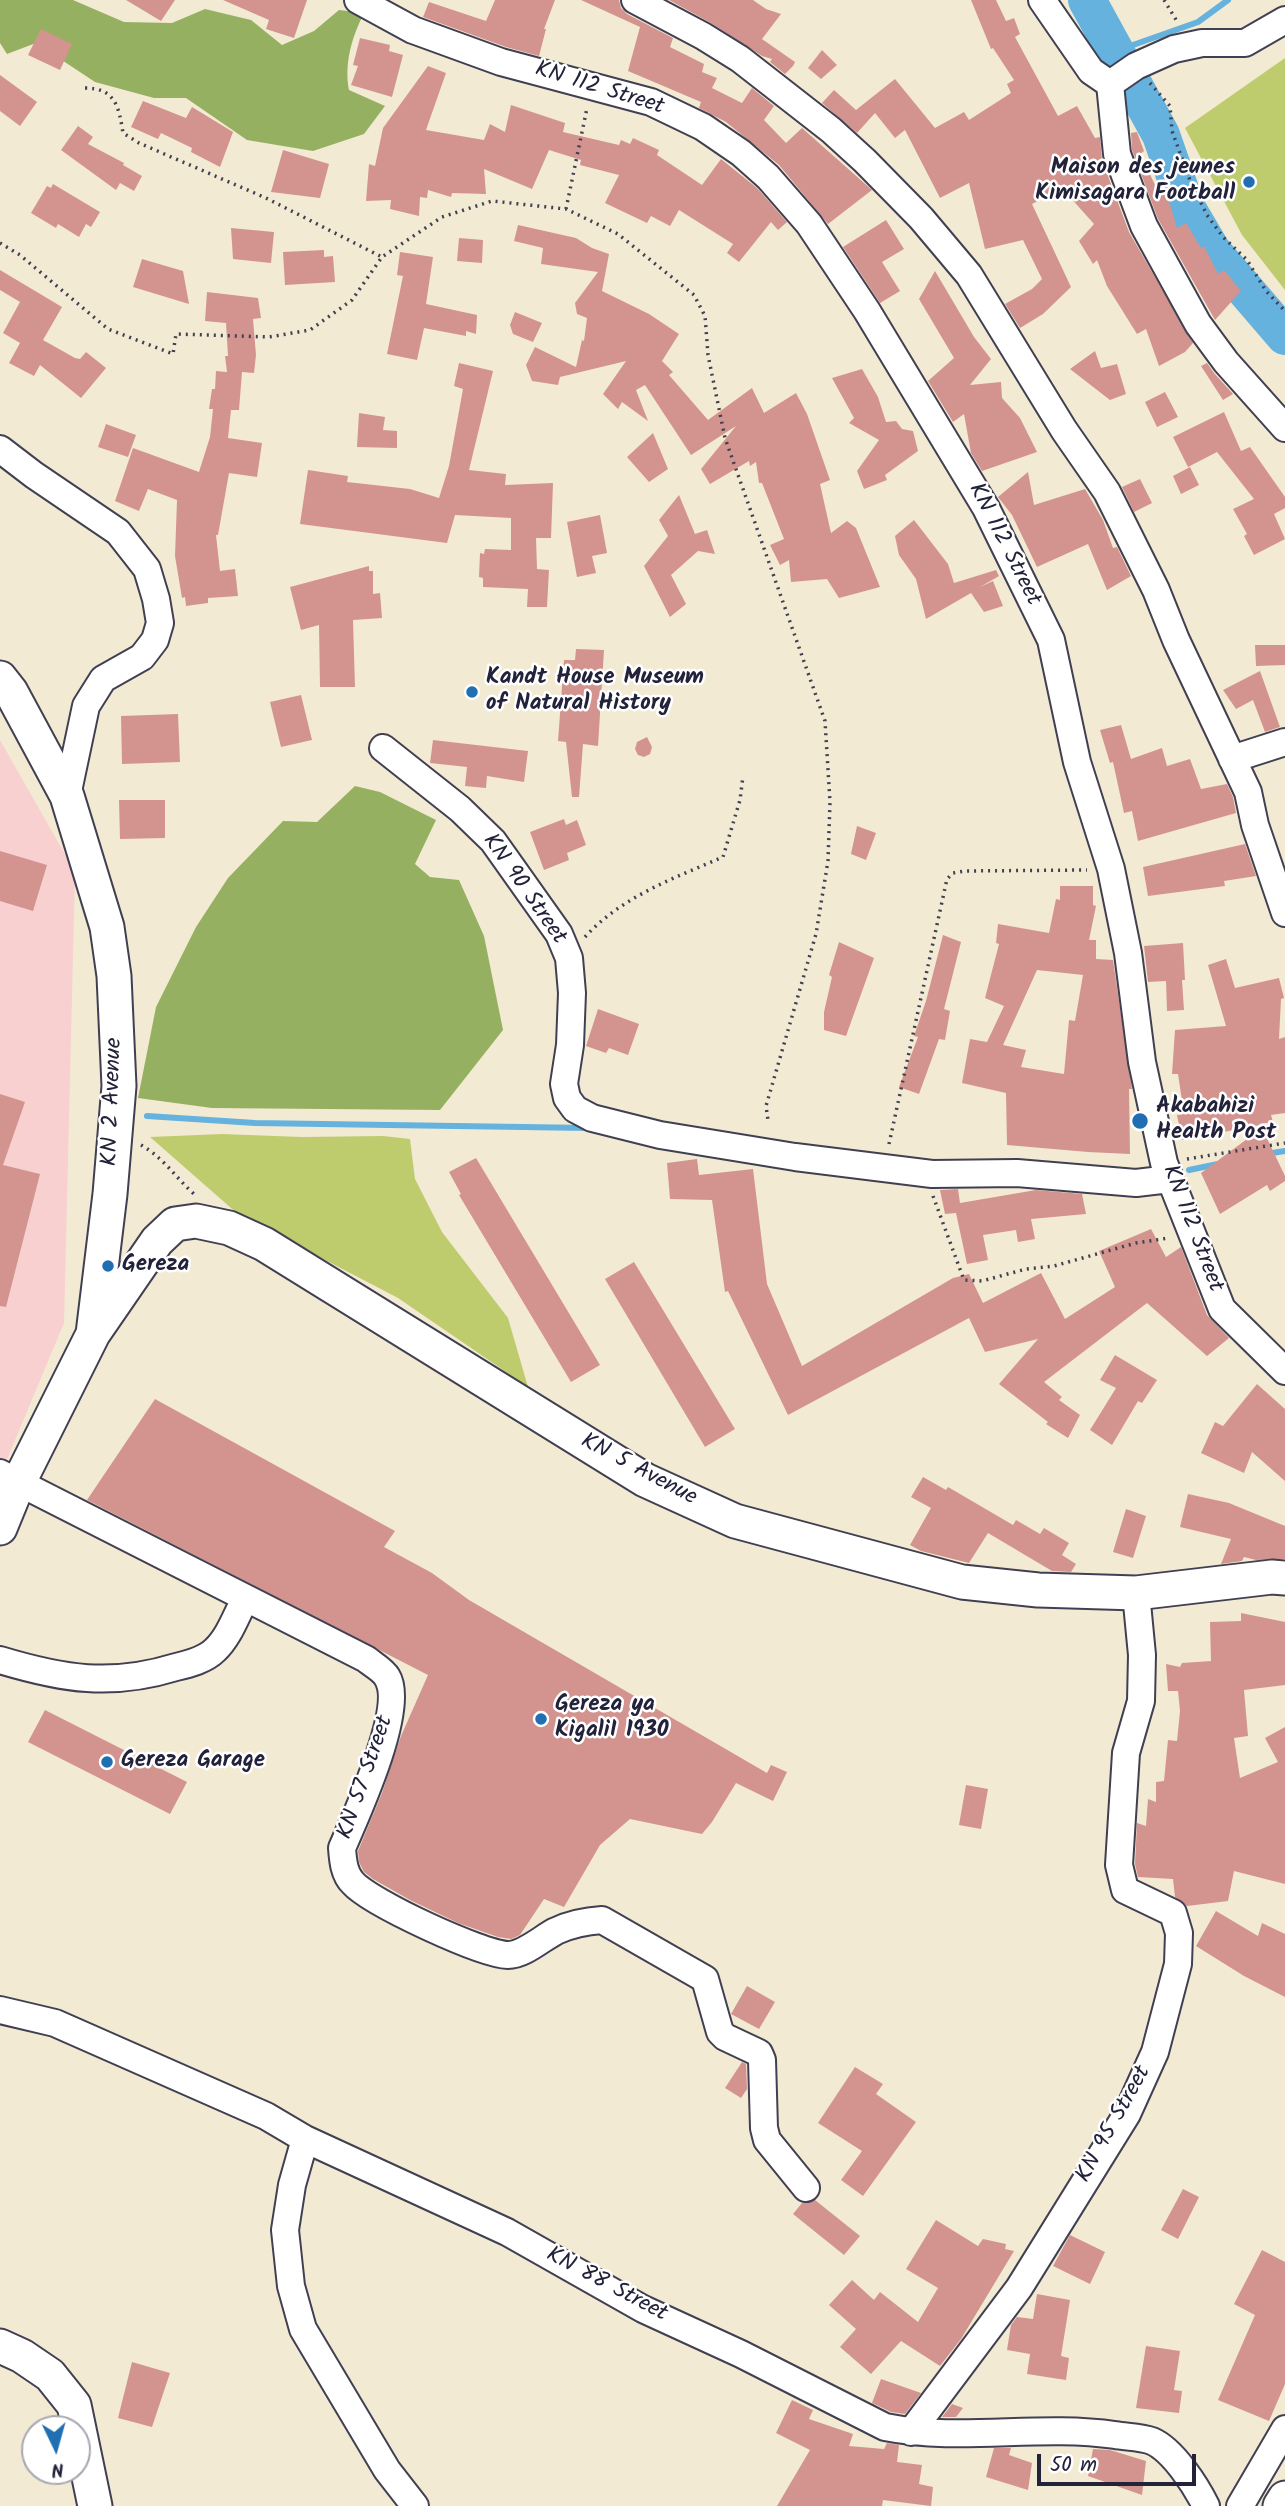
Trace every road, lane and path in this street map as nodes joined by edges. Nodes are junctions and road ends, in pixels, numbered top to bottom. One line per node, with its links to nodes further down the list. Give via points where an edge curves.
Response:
1 (358, 0): 9 (street, KN 112 Street, via 450,44)
2 (635, 0): 20 (street, via 740,59 831,130 921,218 969,275 1107,492)
3 (1042, 0): 8 (street, via 1091,71)
4 (1164, 0): 6 (path)
5 (1285, 20): 7 (street, via 1245,43 1192,45)
6 (1178, 23)
7 (1136, 66): 8 (street); 14 (path, via 1170,106 1172,131 1207,215)
8 (1110, 84): 15 (street, via 1117,154 1144,226 1198,324)
9 (592, 85): 11 (path); 23 (street, KN 112 Street, via 651,103 703,127 768,177 817,235 986,508 1051,640 1077,762)
10 (85, 88): 13 (path, via 111,96 119,107 123,133 139,143 266,198)
11 (566, 209): 13 (path, via 492,201 442,217); 26 (path, via 618,234 694,295 705,316 725,438 825,721 828,861 816,934 766,1106)
12 (0, 243): 13 (path, via 108,329 173,354 176,334 269,337 310,330 352,300)
13 (382, 257)
14 (1285, 311)
15 (1285, 428)
16 (0, 449): 22 (street, via 118,532 147,569 156,599 160,623 155,640 142,657 103,679 86,705)
17 (0, 678): 22 (main road, KN 2 Avenue)
18 (1285, 742): 20 (street)
19 (383, 748): 25 (street, KN 90 Street, via 493,841 559,934)
20 (1232, 759): 24 (street, via 1248,792)
21 (743, 776): 25 (path, via 723,857 617,908)
22 (67, 796): 27 (main road, KN 2 Avenue, via 107,927 118,1045)
23 (1111, 869): 29 (path, via 965,871 947,879); 30 (street, KN 112 Street, via 1142,1062)
24 (1285, 914)
25 (569, 958): 31 (street, KN 90 Street, via 570,1045 564,1084 575,1109 592,1118 660,1135)
26 (768, 1120)
27 (115, 1130): 32 (path, via 160,1156); 34 (main road, KN 2 Avenue)
28 (1285, 1143): 30 (path)
29 (889, 1144)
30 (1167, 1171): 31 (street, KN 90 Street, via 1136,1183 1017,1173); 33 (street, KN 112 Street)
31 (932, 1174): 33 (path, via 934,1201 964,1280 982,1281)
32 (197, 1196)
33 (1192, 1234): 35 (street, KN 112 Street, via 1222,1309)
34 (93, 1334): 36 (main road, KN 2 Avenue); 39 (main road, KN 5 Avenue, via 157,1241 175,1224 196,1221 229,1228 264,1244 645,1480 735,1521 962,1582)
35 (1285, 1371)
36 (9, 1479): 37 (main road, KN 2 Avenue); 40 (street, KN 57 Street)
37 (0, 1528)
38 (1285, 1578): 39 (main road, KN 5 Avenue)
39 (1136, 1593): 47 (street, KN 95 Street, via 1141,1701 1126,1753 1119,1866 1125,1890 1173,1913 1179,1933 1178,1964 1155,2052 1127,2114 1019,2288)
40 (245, 1599): 41 (street, via 214,1652 160,1672 78,1679); 44 (street, KN 57 Street, via 366,1660 387,1676 393,1696 387,1732 342,1848 351,1881 368,1896 490,1950 510,1955 557,1931 602,1920 705,1979 720,2032 759,2053 768,2140)
41 (0, 1660)
42 (0, 2010): 43 (street, KN 88 Street, via 55,2023 266,2116)
43 (305, 2139): 47 (street, KN 88 Street, via 507,2232 643,2309 885,2427); 50 (street, via 285,2230 291,2286 303,2329 387,2470)
44 (806, 2188)
45 (0, 2346): 49 (main road, via 50,2375 74,2405)
46 (1285, 2429): 52 (street)
47 (911, 2432): 51 (street, KN 88 Street, via 1090,2431 1153,2441 1195,2485)
48 (1285, 2498): 53 (main road)
49 (95, 2506)
50 (415, 2506)
51 (1206, 2506)
52 (1240, 2506)
53 (1280, 2506)

